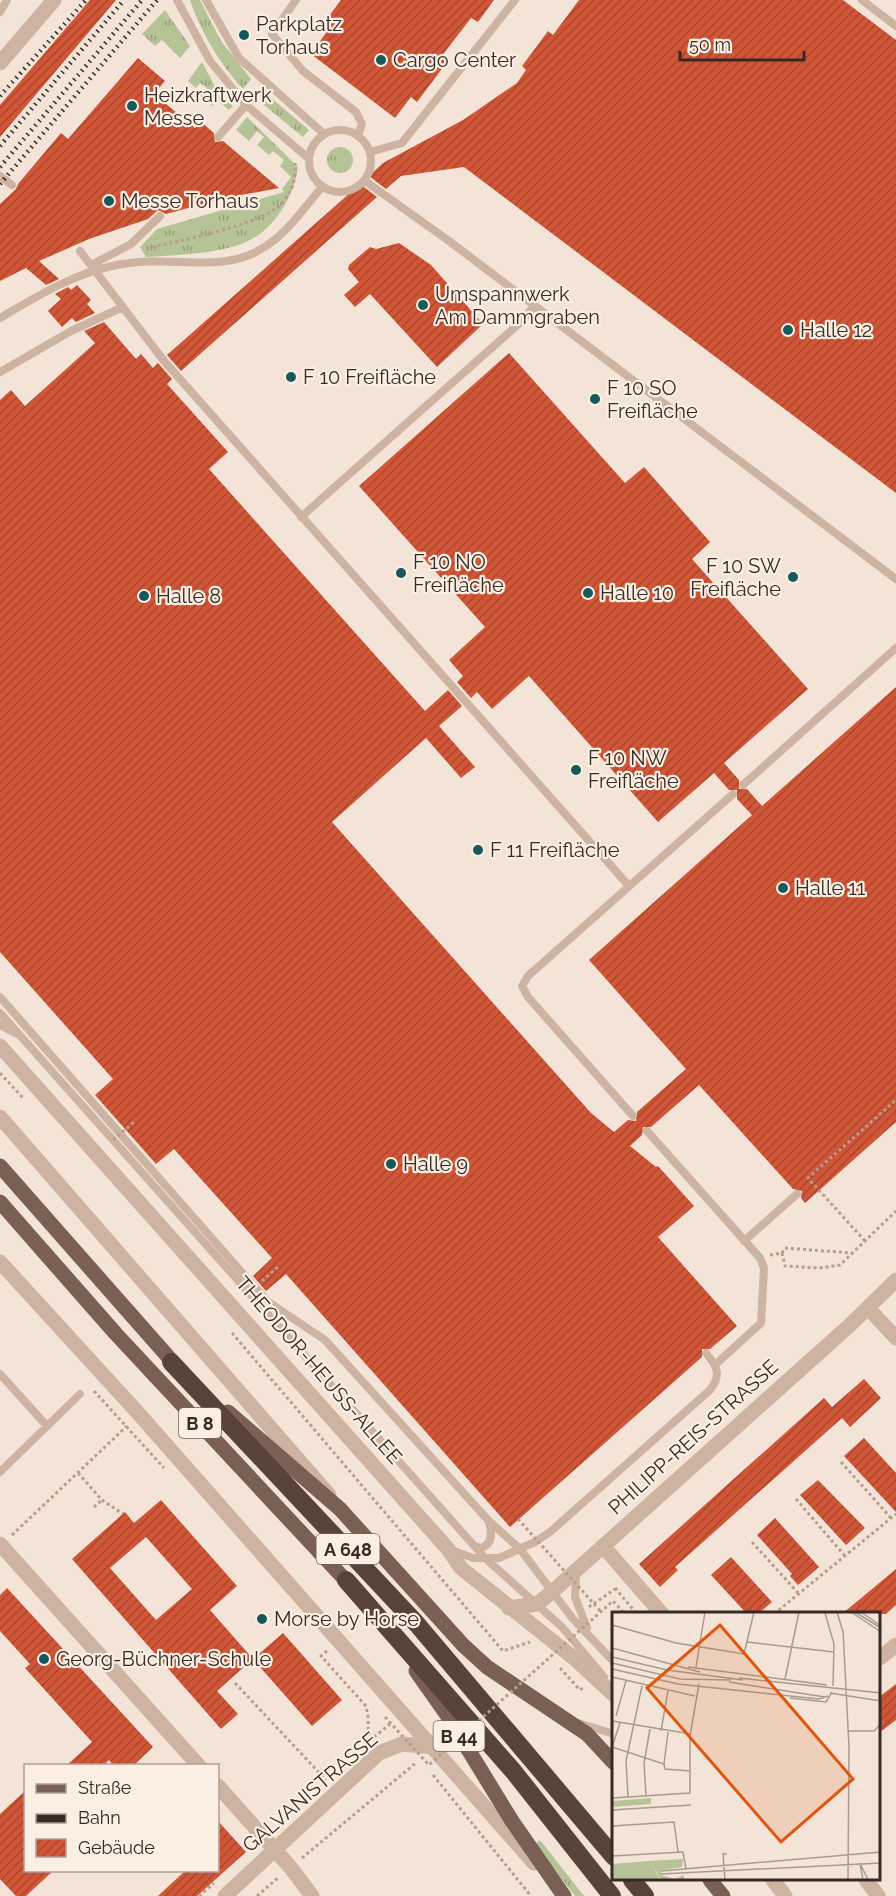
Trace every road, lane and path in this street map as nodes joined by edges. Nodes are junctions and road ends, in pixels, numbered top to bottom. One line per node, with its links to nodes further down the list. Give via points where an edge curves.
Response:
1 (7, 0): 8 (lane)
2 (54, 0): 10 (street)
3 (177, 0): 11 (lane, via 210,61)
4 (206, 0): 12 (lane, via 239,58)
5 (296, 0): 13 (lane, via 272,34 303,71 356,112 362,124)
6 (514, 0): 15 (lane, via 402,143)
7 (862, 0): 9 (lane)
8 (0, 12)
9 (896, 26)
10 (0, 63)
11 (246, 105): 14 (lane); 16 (lane)
12 (324, 134): 13 (lane, via 341,130); 16 (lane, via 311,149)
13 (358, 135): 15 (lane)
14 (218, 137)
15 (370, 152): 19 (lane, via 372,162)
16 (309, 158): 21 (lane, via 312,175)
17 (294, 159): 23 (path, via 297,177 282,204 242,225)
18 (0, 176): 20 (lane)
19 (365, 181): 21 (lane, via 349,191); 26 (lane)
20 (12, 185)
21 (322, 187): 28 (lane, bridge, via 273,243 240,260 141,261 110,266 87,273)
22 (160, 216): 25 (lane, via 131,244)
23 (145, 249)
24 (80, 250): 25 (lane)
25 (91, 265): 27 (lane)
26 (534, 306): 30 (lane); 31 (lane)
27 (123, 307): 29 (lane); 30 (lane, via 164,361)
28 (0, 318)
29 (0, 372)
30 (302, 517): 35 (lane)
31 (896, 579)
32 (896, 648): 33 (lane)
33 (743, 785)
34 (733, 794): 35 (lane)
35 (629, 886): 43 (lane, via 528,976 522,987)
36 (0, 997): 83 (lane, via 267,1301 325,1340)
37 (0, 1013): 39 (lane)
38 (0, 1024): 39 (lane)
39 (19, 1035): 47 (lane)
40 (0, 1038): 41 (street, THEODOR-HEUSS-ALLEE)
41 (4, 1050): 88 (street, THEODOR-HEUSS-ALLEE)
42 (896, 1100): 54 (path, via 808,1178)
43 (633, 1116)
44 (0, 1118): 78 (street)
45 (134, 1122): 47 (path, bridge)
46 (647, 1131): 53 (lane)
47 (113, 1140): 86 (lane)
48 (0, 1166): 66 (main road)
49 (797, 1194): 53 (lane)
50 (0, 1202): 59 (main road, B 8)
51 (0, 1209): 59 (street)
52 (896, 1211): 54 (path)
53 (744, 1241): 57 (lane)
54 (866, 1241): 56 (path)
55 (782, 1252): 56 (path, via 785,1248); 56 (path, via 785,1266 819,1269 840,1265); 57 (path)
56 (852, 1253)
57 (760, 1258): 67 (lane, via 764,1268 761,1323)
58 (0, 1262): 70 (street)
59 (55, 1264): 93 (main road, B 8)
60 (279, 1266): 62 (path)
61 (896, 1280): 63 (street, PHILIPP-REIS-STRASSE)
62 (256, 1286)
63 (868, 1308): 64 (street); 87 (street, PHILIPP-REIS-STRASSE)
64 (896, 1338)
65 (706, 1353): 67 (lane)
66 (171, 1362): 78 (main road); 124 (highway, A 648, via 416,1623)
67 (716, 1364): 89 (lane, via 717,1382 710,1390 550,1532)
68 (0, 1374): 71 (lane)
69 (80, 1394): 71 (lane)
70 (139, 1414): 74 (path); 117 (street)
71 (47, 1426): 73 (lane)
72 (841, 1462): 81 (path)
73 (0, 1472)
74 (78, 1473): 76 (path); 85 (path)
75 (796, 1499): 90 (path)
76 (102, 1500): 77 (path); 79 (path)
77 (94, 1507)
78 (340, 1509): 113 (main road, via 463,1645 487,1667)
79 (123, 1514)
80 (896, 1514): 81 (path)
81 (891, 1518): 90 (path)
82 (518, 1519): 98 (path, bridge)
83 (488, 1520): 86 (lane, via 490,1541 481,1548); 89 (lane)
84 (753, 1542): 95 (path)
85 (1, 1544): 120 (street)
86 (475, 1546): 91 (lane)
87 (603, 1546): 92 (street, PHILIPP-REIS-STRASSE); 100 (street)
88 (448, 1549): 91 (lane); 97 (street, THEODOR-HEUSS-ALLEE, via 461,1568)
89 (520, 1549): 91 (lane, via 498,1558); 94 (lane)
90 (845, 1556): 95 (path)
91 (485, 1558): 96 (lane)
92 (576, 1569): 94 (street, PHILIPP-REIS-STRASSE); 102 (lane, via 575,1597)
93 (346, 1580): 134 (main road, B 44, via 447,1715); 135 (highway, A 648, via 514,1772)
94 (552, 1592): 96 (street, PHILIPP-REIS-STRASSE); 102 (lane)
95 (799, 1594): 101 (path)
96 (537, 1604): 97 (street); 109 (lane, via 585,1651)
97 (509, 1608): 111 (street, THEODOR-HEUSS-ALLEE)
98 (601, 1612): 99 (path, bridge, via 614,1601); 106 (path, bridge)
99 (623, 1612)
100 (660, 1612)
101 (776, 1612)
102 (589, 1632): 107 (lane)
103 (896, 1645): 104 (street)
104 (881, 1657)
105 (334, 1658): 115 (path, via 327,1650 321,1656 365,1705)
106 (550, 1658): 110 (path); 112 (path, bridge, via 429,1765)
107 (612, 1660)
108 (235, 1683): 121 (path)
109 (612, 1687)
110 (578, 1688)
111 (612, 1693)
112 (378, 1709)
113 (568, 1720): 114 (lane); 118 (main road)
114 (612, 1733)
115 (371, 1740)
116 (409, 1744): 117 (street, GALVANISTRASSE); 119 (path); 123 (street, GALVANISTRASSE, via 394,1745 379,1753)
117 (433, 1747): 134 (street)
118 (612, 1757)
119 (420, 1759): 125 (path); 133 (path)
120 (198, 1764)
121 (326, 1780)
122 (219, 1787): 123 (street)
123 (276, 1850): 125 (street); 130 (street, GALVANISTRASSE)
124 (612, 1855)
125 (291, 1868): 131 (path); 132 (street)
126 (633, 1881): 136 (highway)
127 (711, 1881): 137 (main road)
128 (774, 1881): 138 (street)
129 (867, 1881): 139 (street)
130 (225, 1896)
131 (257, 1896)
132 (312, 1896)
133 (531, 1896)
134 (564, 1896)
135 (612, 1896)
136 (645, 1896)
137 (723, 1896)
138 (786, 1896)
139 (878, 1896)

